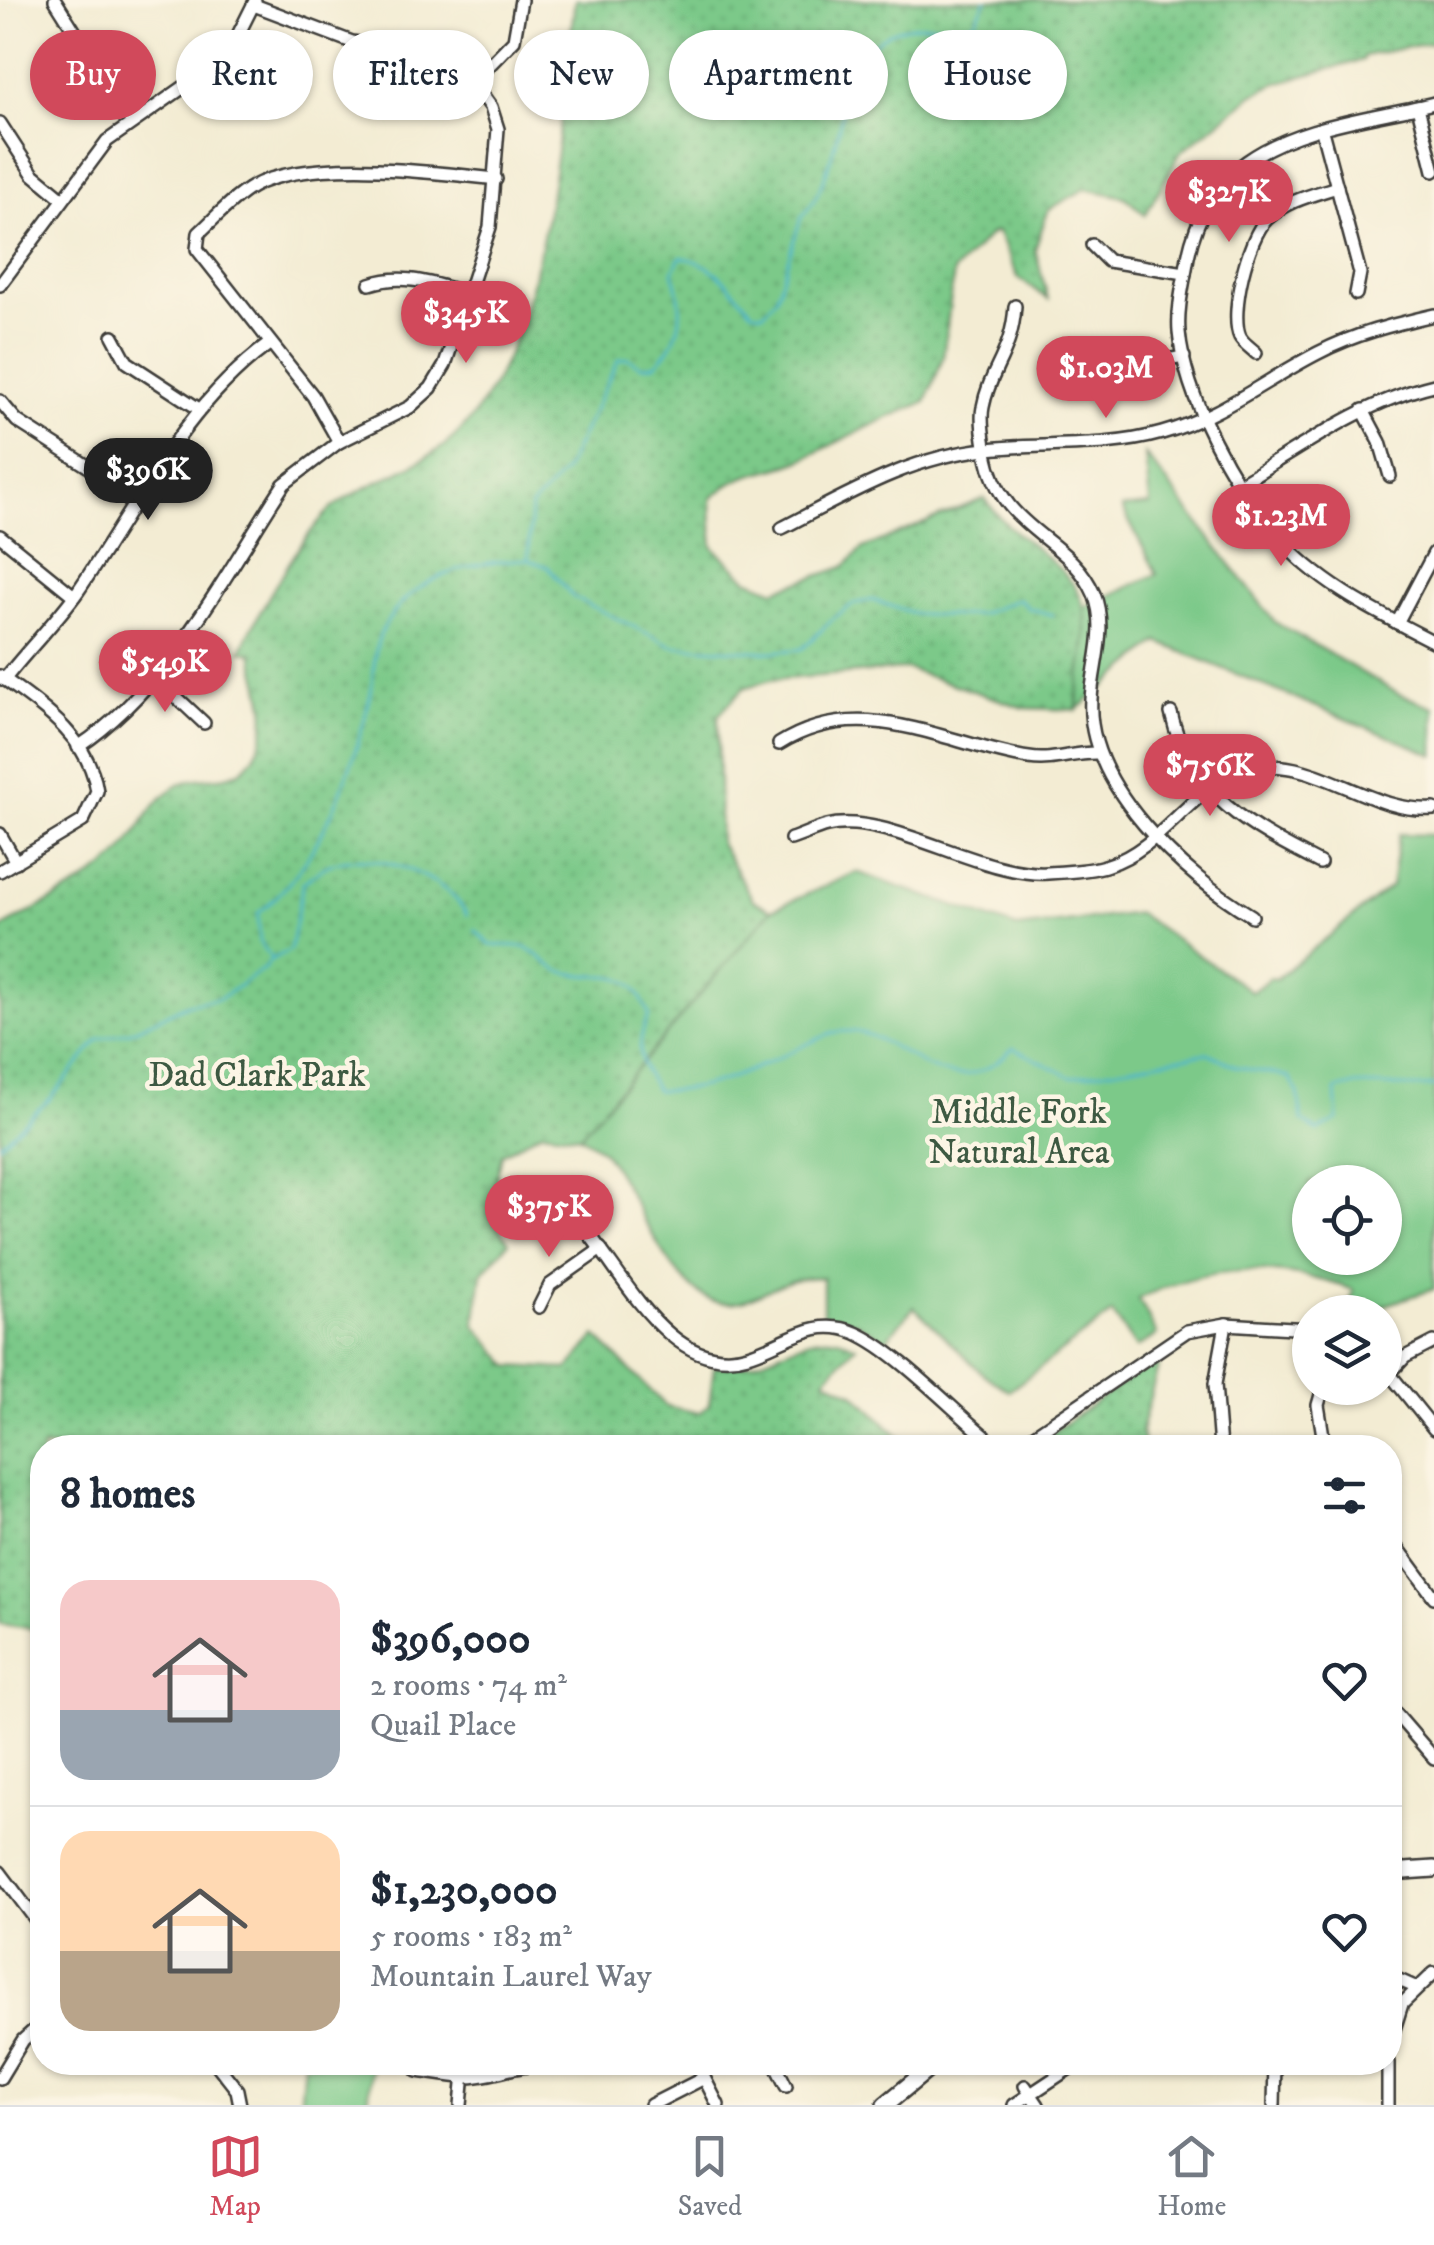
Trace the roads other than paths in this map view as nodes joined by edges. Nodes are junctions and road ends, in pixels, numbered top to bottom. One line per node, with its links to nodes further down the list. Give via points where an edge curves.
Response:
1 (55, 0): 9 (street)
2 (521, 0): 5 (street, via 514,40)
3 (255, 2): 4 (street); 9 (street, via 215,65)
4 (333, 34)
5 (494, 60)
6 (1434, 102): 7 (street)
7 (1418, 106): 11 (street); 12 (street)
8 (494, 116): 13 (street)
9 (131, 121): 15 (street)
10 (0, 123): 15 (street, via 33,174)
11 (1322, 131): 14 (street); 17 (street, via 1246,162 1213,194 1194,232)
12 (1434, 171)
13 (496, 179): 20 (street); 25 (street, via 386,166 278,177 250,188 199,233 197,249)
14 (1336, 187): 21 (street, via 1360,274); 26 (street, via 1288,203 1253,238 1236,319 1241,339)
15 (63, 199): 19 (street)
16 (1092, 246): 17 (street, via 1108,262)
17 (1185, 273): 27 (street, via 1179,306)
18 (370, 284): 20 (street, via 414,278)
19 (0, 285)
20 (470, 294): 34 (street, via 431,388 410,407)
21 (1356, 294)
22 (1015, 306): 35 (street, via 1013,338 983,407)
23 (1434, 315): 33 (street, via 1321,351)
24 (113, 336): 31 (street, via 127,362)
25 (269, 344): 31 (street, via 230,372); 34 (street, via 314,396)
26 (1256, 353)
27 (1184, 357): 28 (street, via 1099,372); 33 (street)
28 (1083, 363)
29 (1434, 386): 32 (street)
30 (0, 401): 38 (street, via 17,421)
31 (199, 408): 38 (street)
32 (1363, 410): 36 (street); 37 (street)
33 (1205, 418): 35 (street, via 1114,441); 37 (street)
34 (339, 442): 45 (street, via 284,484)
35 (985, 449): 39 (street, via 881,477); 51 (street, via 1003,501 1081,572 1095,596 1102,634 1090,702)
36 (1390, 476)
37 (1238, 485): 43 (street, via 1278,538 1315,572)
38 (139, 500): 42 (street)
39 (782, 528)
40 (0, 536): 42 (street)
41 (1434, 553): 43 (street)
42 (74, 596): 46 (street)
43 (1398, 623): 44 (street)
44 (1434, 642)
45 (154, 676): 48 (street); 50 (street, via 110,726)
46 (2, 678): 50 (street, via 56,718)
47 (1171, 713): 52 (street, via 1179,748)
48 (204, 723)
49 (779, 744): 51 (street, via 803,729 902,722 1028,758)
50 (78, 747): 57 (street, via 96,781 90,813)
51 (1098, 753): 55 (street)
52 (1209, 788): 53 (street, via 1261,767 1296,768 1382,804); 55 (street); 58 (street, via 1240,821)
53 (1434, 809)
54 (0, 834): 57 (street)
55 (1154, 837): 56 (street, via 1109,865 1044,873 993,865 862,825 829,825); 60 (street, via 1216,895)
56 (791, 839)
57 (16, 862): 59 (street)
58 (1320, 863)
59 (0, 871)
60 (1252, 916)
61 (556, 1192): 62 (street)
62 (601, 1249): 63 (street, via 550,1285); 71 (street, via 649,1314 696,1351 746,1356 806,1329 856,1333 889,1353)
63 (539, 1307)
64 (1226, 1324): 65 (street); 72 (street, via 1187,1331); 73 (street, via 1216,1384)
65 (1292, 1328)
66 (1434, 1342): 67 (street)
67 (1402, 1359)
68 (1402, 1388): 70 (street)
69 (1318, 1405): 74 (street)
70 (1434, 1428)
71 (983, 1435)
72 (1034, 1435)
73 (1219, 1435)
74 (1323, 1435)
75 (1402, 1553): 76 (street)
76 (1434, 1597)
77 (1402, 1723): 78 (street)
78 (1434, 1758)
79 (1434, 1868): 80 (main road)
80 (1402, 1871)
81 (0, 1872): 82 (street)
82 (30, 1912)
83 (1434, 1972): 85 (street)
84 (1402, 1982): 85 (street)
85 (1414, 1987): 86 (street)
86 (1402, 2004)
87 (30, 2034): 98 (street)
88 (225, 2075): 102 (street)
89 (448, 2075): 97 (street)
90 (482, 2075): 97 (street)
91 (702, 2075): 99 (street)
92 (780, 2075): 100 (street)
93 (921, 2075): 106 (main road)
94 (1055, 2075): 101 (street)
95 (1275, 2075): 109 (street)
96 (1388, 2075): 110 (street)
97 (464, 2077): 103 (street)
98 (0, 2078)
99 (704, 2078): 104 (street); 105 (street)
100 (786, 2086)
101 (1028, 2090): 107 (street); 108 (street)
102 (240, 2105)
103 (461, 2105)
104 (652, 2105)
105 (718, 2105)
106 (885, 2105)
107 (1014, 2105)
108 (1038, 2105)
109 (1274, 2105)
110 (1388, 2105)

